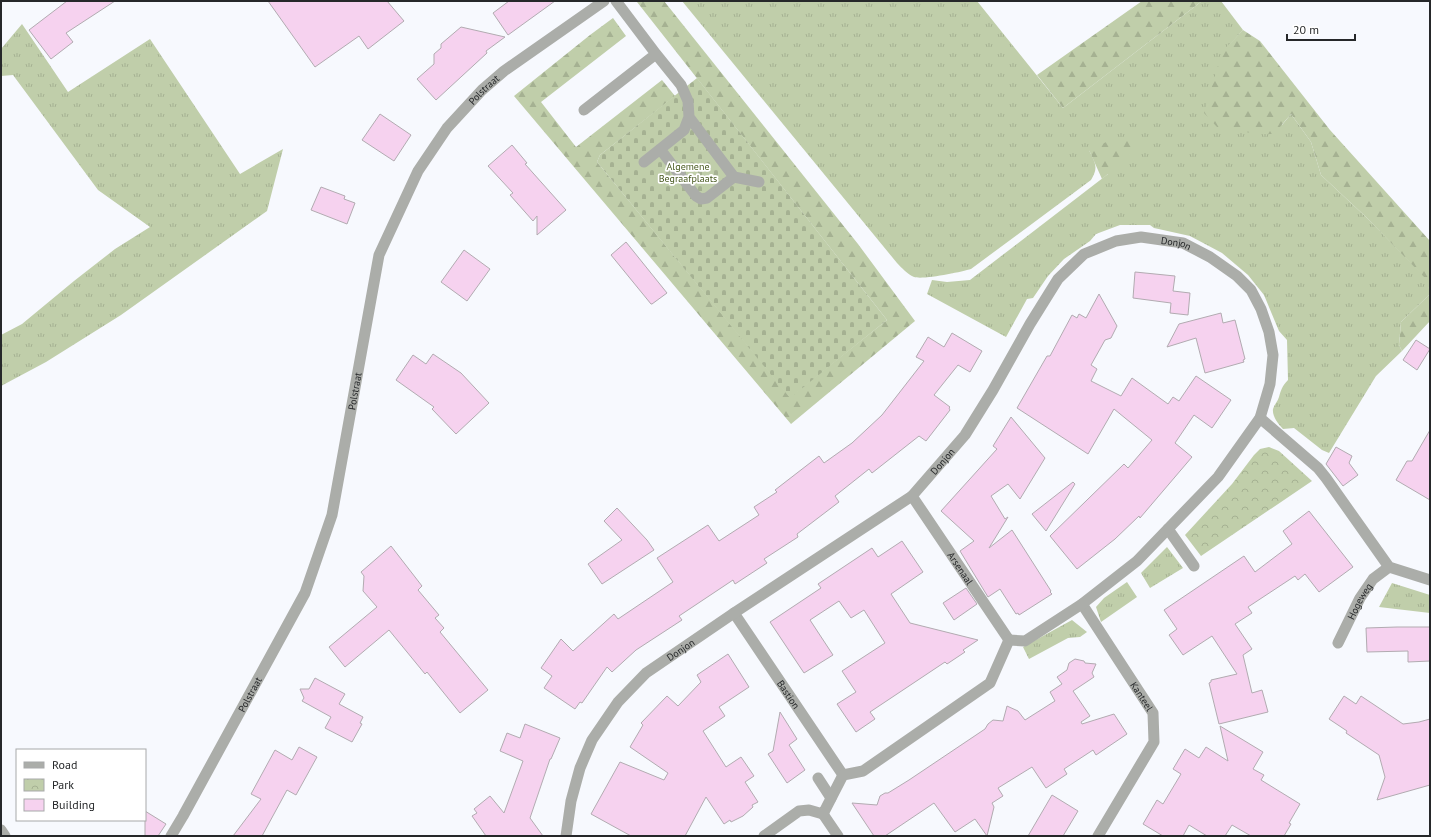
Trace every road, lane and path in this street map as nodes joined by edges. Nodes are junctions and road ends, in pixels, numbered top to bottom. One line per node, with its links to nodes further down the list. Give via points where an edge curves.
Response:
1 (604, 1): 26 (street, Polstraat, via 504,71 482,90 447,128 418,171 379,256 332,515 305,593)
2 (616, 1): 3 (street)
3 (656, 54): 4 (street); 5 (street, via 681,85 688,101)
4 (584, 110)
5 (689, 117): 6 (street, via 684,130); 8 (street)
6 (660, 149): 7 (street); 8 (street, via 701,199 707,198)
7 (644, 162)
8 (734, 177): 9 (street)
9 (759, 182)
10 (1260, 418): 11 (street, Donjon, via 1270,384 1273,355 1261,309 1250,290 1237,276 1210,257 1183,243 1141,237 1116,241 1084,254 1058,279 965,435); 12 (street, Donjon, via 1218,478); 14 (street, via 1318,468)
11 (912, 496): 17 (street, Donjon); 18 (street, Arsenaal)
12 (1168, 529): 13 (street); 16 (street, Donjon, via 1136,561)
13 (1194, 566)
14 (1390, 567): 15 (street); 19 (street, Hogeweg, via 1373,579 1360,598)
15 (1430, 580)
16 (1082, 604): 18 (street, Donjon, via 1025,641); 30 (street, Kanteel, via 1153,713 1154,742)
17 (734, 613): 20 (street, Bastion); 27 (street, Donjon, via 646,674 618,702 592,740 580,768 571,801)
18 (1009, 640): 20 (street, via 990,683 863,771)
19 (1338, 643)
20 (843, 775): 22 (street)
21 (818, 778): 22 (street)
22 (831, 798): 23 (street)
23 (823, 814): 28 (street, via 809,810 799,811); 29 (street)
24 (1, 830): 25 (street)
25 (5, 836)
26 (171, 836)
27 (566, 836)
28 (764, 836)
29 (838, 836)
30 (1098, 836)

